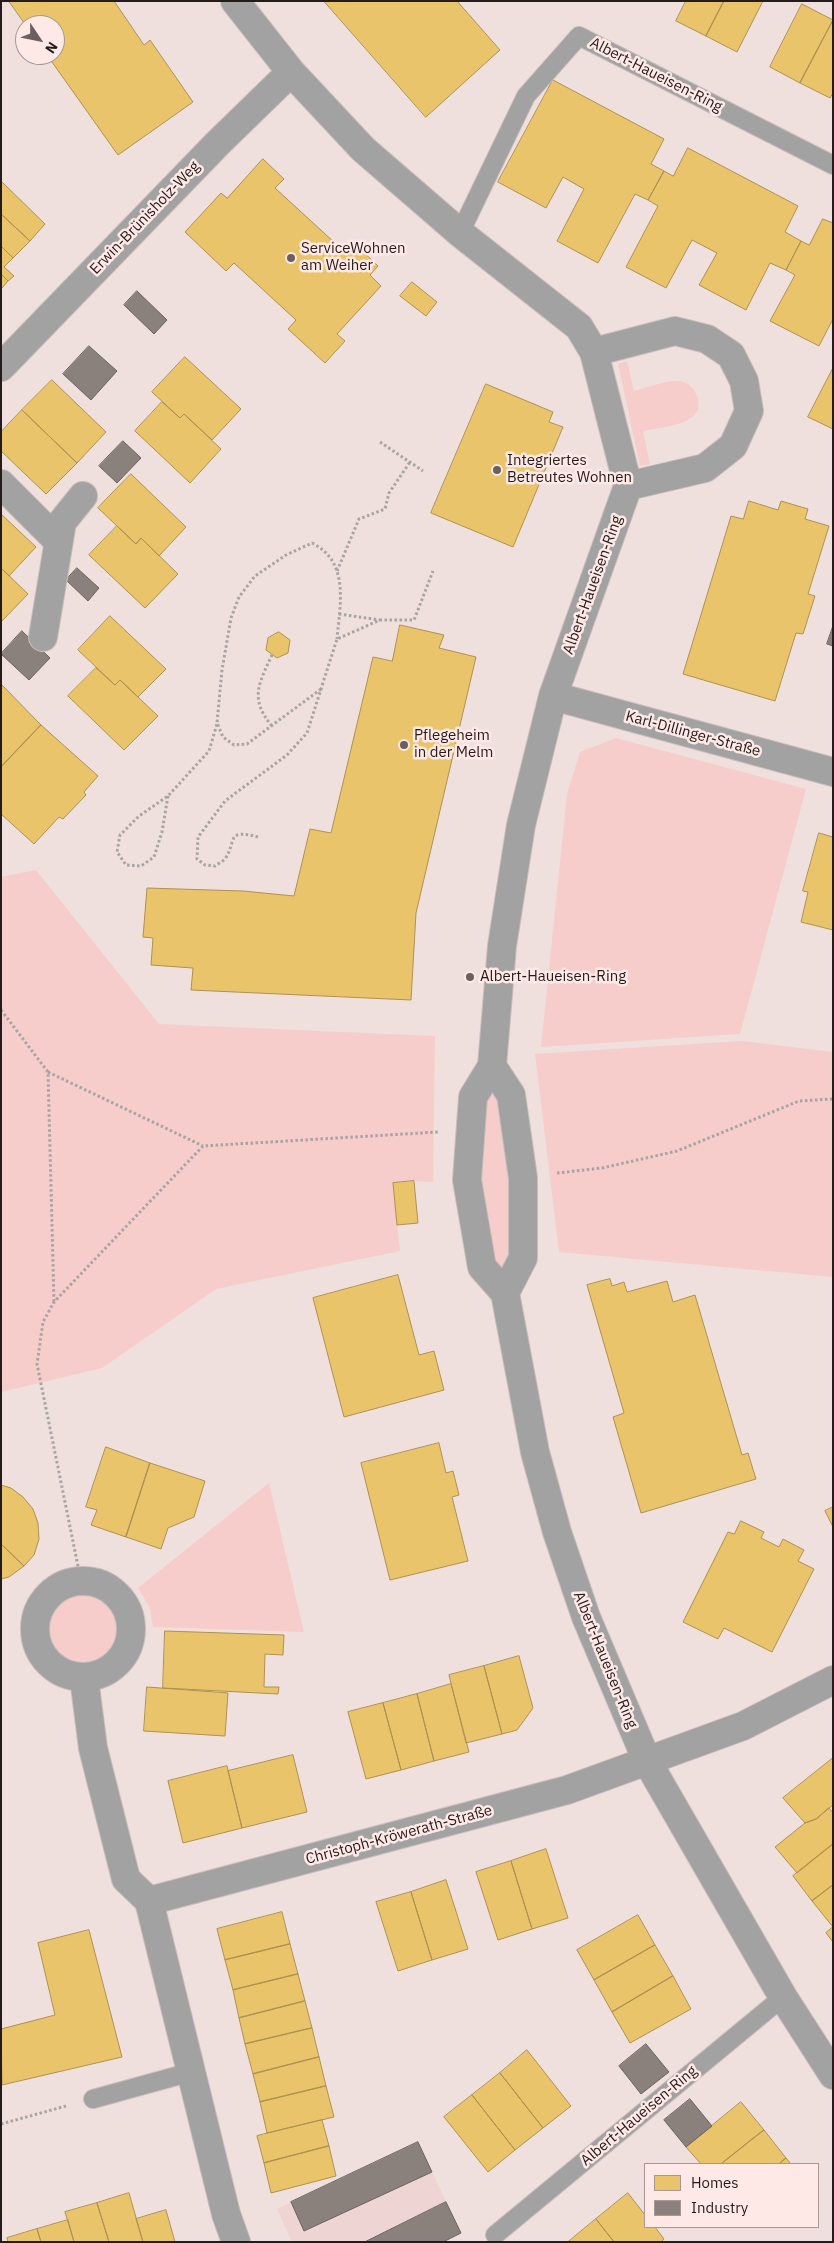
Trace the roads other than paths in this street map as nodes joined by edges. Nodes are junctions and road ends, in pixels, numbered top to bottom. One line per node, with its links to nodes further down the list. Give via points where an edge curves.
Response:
1 (235, 1): 2 (street)
2 (291, 72): 4 (street, via 363,149); 6 (street, Erwin-Brünisholz-Weg)
3 (833, 166): 4 (lane, Albert-Haueisen-Ring, via 579,36 526,96)
4 (460, 233): 5 (street, via 580,327)
5 (594, 352): 8 (street); 8 (street, via 675,331 707,339 731,355 744,381 749,411 733,446 705,468)
6 (1, 366)
7 (1, 484): 10 (street)
8 (628, 486): 12 (street, Albert-Haueisen-Ring)
9 (83, 496): 10 (street, via 62,522)
10 (58, 541): 11 (street)
11 (43, 637)
12 (553, 696): 13 (street, Karl-Dillinger-Straße); 14 (street, Albert-Haueisen-Ring, via 521,825 502,946)
13 (833, 772)
14 (492, 1066): 15 (street, via 511,1095 523,1178 523,1258); 15 (street, Albert-Haueisen-Ring, via 473,1097 467,1180 482,1267)
15 (505, 1293): 18 (street, Albert-Haueisen-Ring, via 535,1452 557,1532 586,1617)
16 (84, 1678): 16 (street, via 68,1675 53,1667 42,1655 36,1640 35,1624 40,1608 50,1595 63,1585 82,1581 109,1588 121,1599 132,1627 124,1656 106,1671); 19 (street, via 92,1748 126,1880)
17 (833, 1680): 18 (street, Christoph-Kröwerath-Straße, via 743,1726)
18 (647, 1761): 19 (street, Christoph-Kröwerath-Straße, via 567,1790); 20 (street, Albert-Haueisen-Ring)
19 (149, 1901): 21 (street)
20 (783, 1997): 22 (street, Albert-Haueisen-Ring); 24 (lane, Albert-Haueisen-Ring)
21 (191, 2072): 23 (lane); 25 (street, via 226,2214)
22 (833, 2075)
23 (93, 2099)
24 (495, 2235)
25 (236, 2242)

